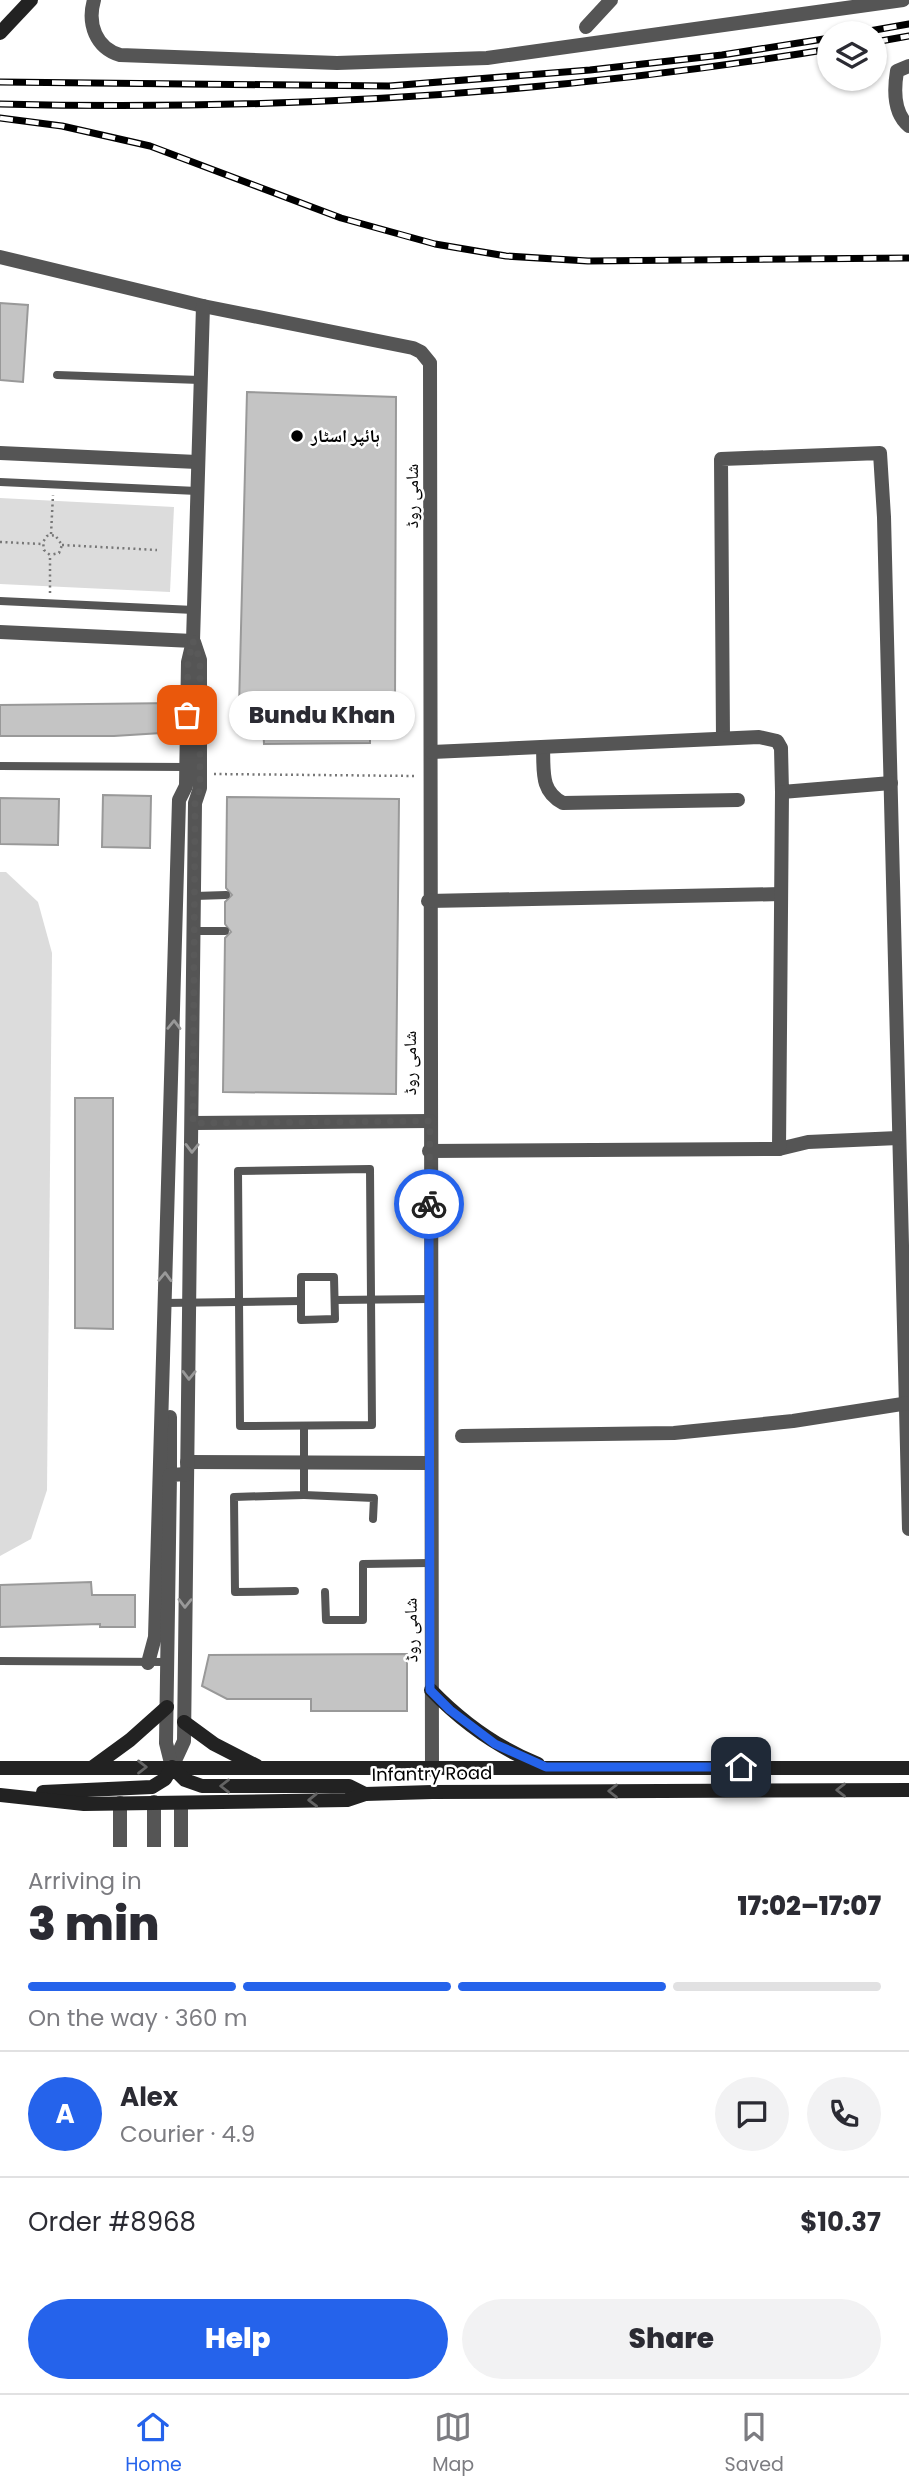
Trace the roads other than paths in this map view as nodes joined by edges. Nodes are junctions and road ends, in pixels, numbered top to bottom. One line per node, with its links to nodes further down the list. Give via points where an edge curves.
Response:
1 (31, 0): 6 (main road)
2 (94, 0): 4 (street, via 96,39 107,51 120,55 337,64 487,58)
3 (611, 0): 5 (street)
4 (903, 0)
5 (586, 27)
6 (0, 33)
7 (909, 66): 8 (street, via 897,71)
8 (902, 97): 9 (street, via 898,110)
9 (909, 126)
10 (0, 257): 11 (street)
11 (203, 306): 13 (street); 24 (street, شامی روڈ, via 413,348 426,356 431,373)
12 (57, 375): 13 (lane)
13 (200, 380): 15 (street)
14 (0, 453): 15 (street)
15 (198, 462): 17 (street)
16 (0, 482): 17 (lane)
17 (197, 491): 19 (street)
18 (0, 601): 19 (lane)
19 (194, 610): 21 (street)
20 (0, 632): 21 (street)
21 (193, 641): 26 (street, via 188,662); 32 (street, via 200,660)
22 (723, 738): 23 (street); 27 (street, via 721,459 880,453); 28 (street, via 777,741)
23 (543, 747): 24 (street); 29 (street, via 545,787 563,803)
24 (432, 752): 33 (street, شامی روڈ)
25 (0, 766): 26 (lane)
26 (187, 767): 37 (street, one-way to 26, via 179,800 186,786)
27 (891, 783): 28 (street); 36 (street)
28 (782, 792): 30 (street)
29 (738, 800)
30 (781, 894): 33 (street); 42 (street)
31 (226, 895): 32 (lane)
32 (195, 896): 34 (street)
33 (428, 901): 39 (street, شامی روڈ)
34 (195, 931): 35 (lane); 38 (street)
35 (225, 931)
36 (902, 972): 41 (street)
37 (173, 1061): 38 (street); 49 (street, one-way to 37)
38 (194, 1061): 40 (street)
39 (430, 1121): 40 (street); 43 (street, شامی روڈ)
40 (193, 1123): 50 (street, one-way to 50)
41 (898, 1138): 42 (street, via 808,1142); 52 (street)
42 (779, 1149): 43 (street)
43 (429, 1151): 45 (street, شامی روڈ)
44 (372, 1299): 45 (lane); 46 (lane); 48 (lane, via 370,1170 238,1171); 53 (lane, via 372,1425)
45 (430, 1299): 55 (street, شامی روڈ)
46 (335, 1300): 47 (lane, via 335,1319 301,1320); 47 (lane, via 334,1277 301,1277)
47 (301, 1301): 48 (lane)
48 (239, 1302): 50 (lane); 53 (lane, via 240,1426)
49 (164, 1303): 50 (lane); 51 (street)
50 (190, 1303): 57 (street, one-way to 57)
51 (162, 1394): 58 (street, via 170,1415); 67 (street, via 155,1637)
52 (907, 1403): 54 (street, via 674,1433); 61 (street)
53 (304, 1426): 56 (lane)
54 (462, 1436)
55 (429, 1463): 56 (street); 62 (street, شامی روڈ)
56 (304, 1464): 57 (street); 59 (lane)
57 (187, 1468): 58 (street); 70 (street, one-way to 70)
58 (170, 1475): 66 (street)
59 (304, 1495): 60 (lane, via 374,1498); 63 (lane, via 234,1497 235,1592)
60 (373, 1519)
61 (909, 1529)
62 (429, 1563): 64 (lane, via 363,1564 363,1620 326,1620); 68 (street, شامی روڈ)
63 (295, 1591)
64 (325, 1592)
65 (0, 1661): 67 (lane)
66 (168, 1662): 67 (lane); 69 (street)
67 (148, 1663)
68 (430, 1690): 72 (main road, via 495,1744); 77 (street, شامی روڈ)
69 (167, 1707): 71 (street, via 166,1750); 74 (main road)
70 (184, 1722): 71 (street, via 183,1748); 75 (main road, via 214,1744)
71 (173, 1767): 74 (main road, Infantry Road, one-way to 71); 75 (main road, Infantry Road); 79 (main road, via 165,1779 142,1789); 80 (main road, one-way to 71, via 349,1786 202,1786 185,1780)
72 (546, 1767): 76 (main road, Infantry Road); 77 (main road, Infantry Road)
73 (0, 1768): 74 (main road, Infantry Road)
74 (92, 1768)
75 (264, 1768): 77 (main road, Infantry Road)
76 (909, 1768)
77 (432, 1770)
78 (909, 1790): 80 (main road, Infantry Road, one-way to 80)
79 (0, 1794): 83 (main road, Infantry Road, via 83,1804)
80 (365, 1794): 82 (main road, Infantry Road, one-way to 82, via 347,1800)
81 (154, 1802): 82 (main road, Infantry Road); 83 (main road, Infantry Road); 85 (street)
82 (181, 1802): 86 (street)
83 (120, 1803): 84 (street)
84 (120, 1847)
85 (154, 1847)
86 (181, 1847)

